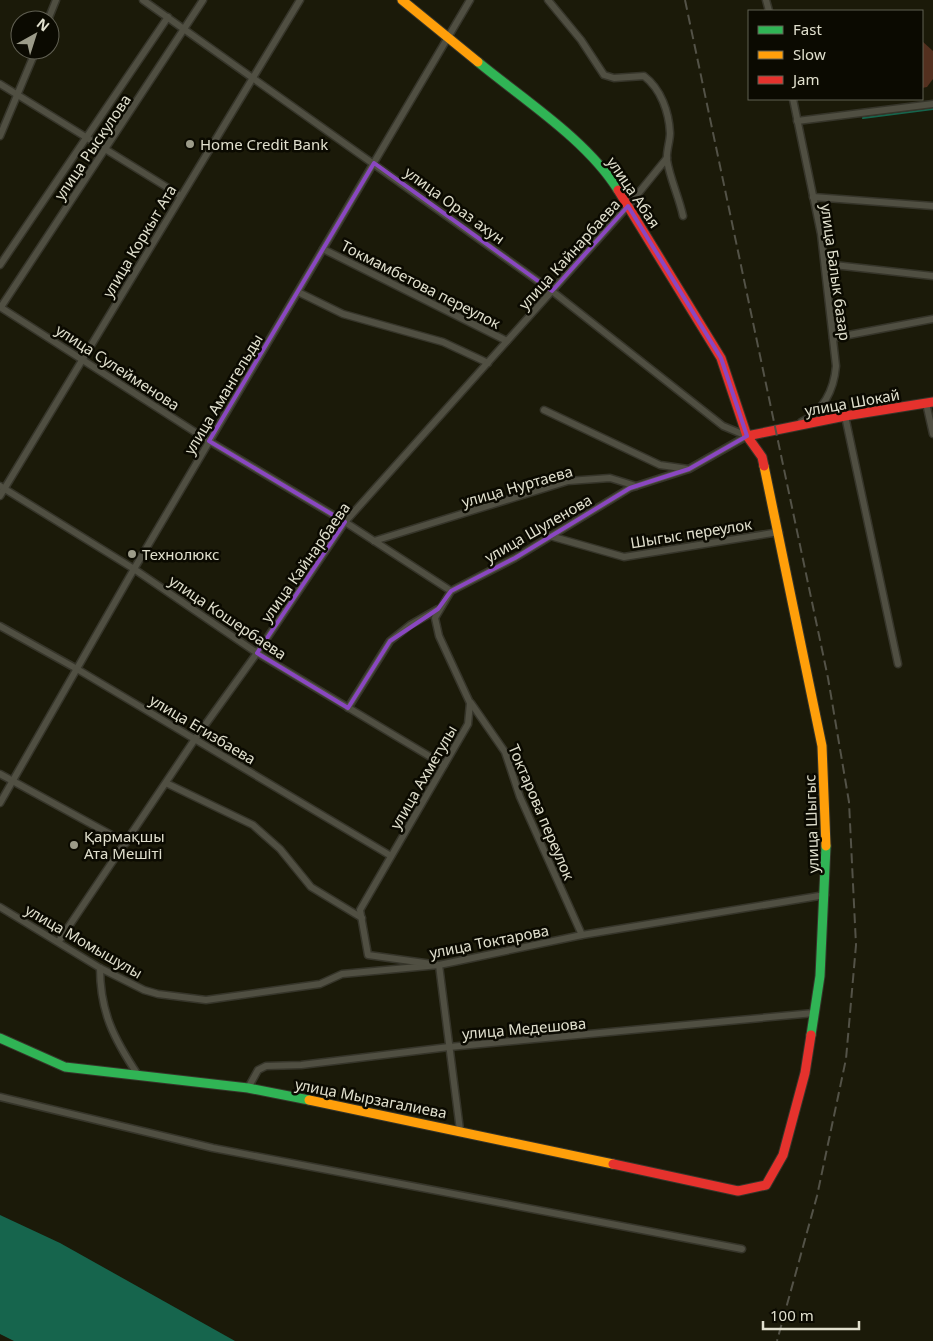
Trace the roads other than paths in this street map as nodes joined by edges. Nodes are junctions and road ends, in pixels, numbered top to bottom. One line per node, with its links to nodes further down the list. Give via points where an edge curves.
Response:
1 (143, 0): 7 (street, улица Ораз ахун)
2 (203, 0): 8 (street, улица Рыскулова)
3 (300, 0): 11 (street, улица Коркыт Ата)
4 (402, 0): 9 (street, улица Абая)
5 (470, 0): 9 (street, улица Амангельды)
6 (548, 0): 20 (street, via 581,40 604,75 614,78 644,76 652,82 667,116 670,134)
7 (168, 17): 8 (street, улица Ораз ахун); 18 (street)
8 (185, 29): 11 (street, улица Ораз ахун); 19 (street, улица Рыскулова)
9 (449, 37): 21 (street, улица Амангельды); 24 (street, улица Абая, via 585,149 606,172)
10 (32, 60): 13 (street)
11 (253, 77): 21 (street, улица Ораз ахун); 22 (street, улица Коркыт Ата)
12 (0, 84): 13 (street)
13 (18, 95): 17 (street); 18 (street)
14 (793, 100): 16 (street, улица Балык базар)
15 (933, 104): 16 (street)
16 (797, 121): 23 (street, улица Балык базар)
17 (0, 136)
18 (86, 137): 19 (street); 29 (street)
19 (106, 149): 22 (street); 33 (street, улица Рыскулова)
20 (667, 158): 24 (street, улица Кайнарбаева); 26 (street)
21 (374, 163): 27 (street, улица Амангельды); 31 (street, улица Ораз ахун)
22 (181, 196): 37 (street, улица Коркыт Ата)
23 (814, 197): 25 (street); 28 (street, улица Балык базар)
24 (628, 206): 31 (street, улица Кайнарбаева); 44 (street, улица Абая, via 721,358)
25 (933, 206)
26 (684, 216)
27 (323, 249): 32 (street, улица Амангельды); 36 (street, Токмамбетова переулок)
28 (825, 264): 30 (street); 35 (street, улица Балык базар)
29 (0, 265)
30 (933, 276)
31 (552, 291): 36 (street, улица Кайнарбаева); 44 (street, улица Ораз ахун, via 723,426)
32 (298, 292): 38 (street, via 343,314 443,342); 45 (street, улица Амангельды)
33 (0, 307): 37 (street, улица Сулейменова)
34 (933, 319): 35 (street)
35 (833, 338): 42 (street, улица Балык базар, via 834,384 821,408)
36 (507, 341): 38 (street, улица Кайнарбаева)
37 (82, 359): 45 (street, улица Сулейменова); 48 (street, улица Коркыт Ата)
38 (488, 363): 50 (street, улица Кайнарбаева)
39 (930, 403): 41 (street, улица Шокай); 43 (street)
40 (544, 410): 46 (street, via 660,465)
41 (845, 416): 42 (street, улица Шокай); 59 (street)
42 (788, 428): 44 (street, улица Шокай)
43 (933, 434)
44 (747, 436): 46 (street); 51 (street, улица Шыгыс, via 762,457)
45 (209, 441): 50 (street, улица Сулейменова); 54 (street, улица Амангельды)
46 (689, 469): 47 (street)
47 (637, 486): 52 (street, улица Шуленова); 53 (street, улица Нуртаева, via 610,478 568,481)
48 (2, 488): 49 (street, улица Коркыт Ата); 54 (street, улица Кошербаева)
49 (0, 496)
50 (345, 522): 53 (street, улица Сулейменова); 58 (street, улица Кайнарбаева)
51 (778, 532): 52 (street, Шыгыс переулок, via 624,557); 71 (street, улица Шыгыс, via 822,746 827,860)
52 (550, 536): 55 (street, улица Шуленова)
53 (374, 541): 55 (street, улица Сулейменова)
54 (134, 569): 58 (street, улица Кошербаева); 60 (street, улица Амангельды)
55 (451, 591): 56 (street)
56 (438, 609): 61 (street, via 434,618 439,636); 62 (street, via 390,641)
57 (0, 626): 60 (street, улица Егизбаева)
58 (257, 653): 62 (street, улица Кошербаева); 63 (street, улица Кайнарбаева)
59 (898, 664)
60 (77, 669): 63 (street, улица Егизбаева); 66 (street, улица Амангельды)
61 (470, 703): 64 (street, улица Ахметулы, via 468,724); 74 (street, Токтарова переулок, via 505,752 520,797)
62 (348, 708): 64 (street, улица Кошербаева)
63 (195, 739): 67 (street, улица Кайнарбаева); 70 (street, улица Егизбаева)
64 (444, 765): 70 (street, улица Ахметулы)
65 (0, 774): 66 (street)
66 (13, 782): 68 (street, улица Амангельды); 69 (street)
67 (166, 783): 69 (street, улица Кайнарбаева); 73 (street, via 253,825 280,849 311,887)
68 (0, 803)
69 (126, 843): 75 (street, улица Кайнарбаева)
70 (391, 856): 73 (street, улица Ахметулы, via 360,910)
71 (825, 895): 74 (street, улица Токтарова); 79 (street, улица Шыгыс, via 820,976)
72 (0, 907): 75 (street, улица Момышулы)
73 (362, 918): 76 (street, улица Ахметулы, via 368,955)
74 (582, 935): 76 (street, улица Токтарова)
75 (59, 941): 77 (street, улица Момышулы)
76 (439, 965): 78 (street, улица Токтарова, via 342,974 320,984 206,1000); 81 (street)
77 (100, 968): 78 (street, улица Момышулы); 82 (street, via 100,994 117,1044)
78 (158, 994)
79 (814, 1013): 81 (street, улица Медешова); 86 (street, улица Шыгыс, via 805,1073 783,1155 766,1185)
80 (0, 1038): 82 (street, улица Мырзагалиева, via 65,1067)
81 (449, 1047): 83 (street, улица Медешова, via 301,1065 266,1066 258,1070); 85 (street)
82 (138, 1075): 83 (street, улица Мырзагалиева)
83 (248, 1088): 85 (street, улица Мырзагалиева)
84 (0, 1097): 87 (street, via 223,1150)
85 (460, 1130): 86 (street, улица Мырзагалиева)
86 (738, 1192)
87 (742, 1249)

